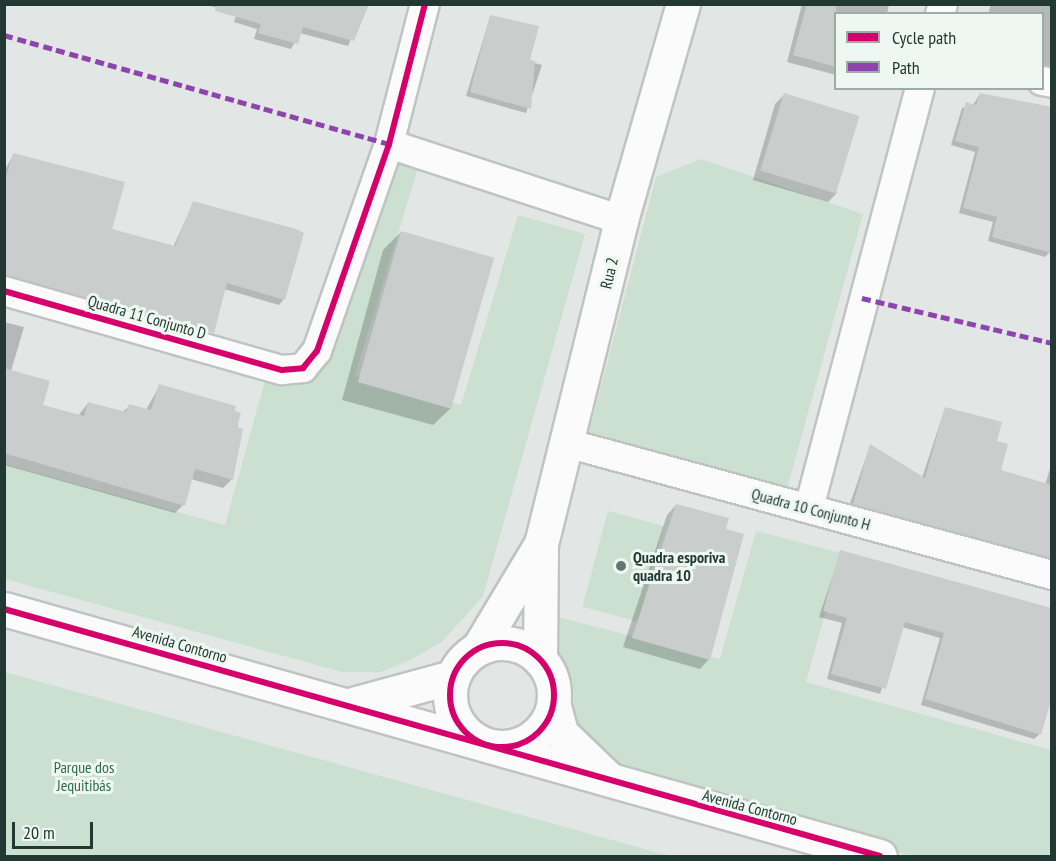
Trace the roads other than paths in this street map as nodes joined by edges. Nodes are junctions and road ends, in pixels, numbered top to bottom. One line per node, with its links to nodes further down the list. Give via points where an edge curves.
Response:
1 (425, 4): 4 (street)
2 (684, 4): 5 (main road, Rua 2)
3 (919, 90): 8 (street)
4 (389, 144): 5 (street); 6 (street, Quadra 11 Conjunto D, via 317,351 303,368 282,370)
5 (621, 220): 7 (main road, Rua 2)
6 (4, 291)
7 (570, 444): 8 (street, Quadra 10 Conjunto H); 9 (main road, Rua 2)
8 (809, 508): 10 (street, Quadra 10 Conjunto H)
9 (541, 544): 12 (main road, Rua 2); 13 (main road, Rua 2)
10 (1052, 576)
11 (4, 609): 15 (main road, Avenida Contorno)
12 (479, 647): 13 (main road, via 512,643); 14 (main road)
13 (540, 659): 16 (main road, via 553,681)
14 (452, 677): 15 (main road, via 390,698); 17 (main road, via 454,716)
15 (348, 705): 17 (main road, Avenida Contorno)
16 (554, 706): 17 (main road, via 539,732 527,741 513,747); 18 (main road, via 561,733)
17 (483, 744): 18 (main road, Avenida Contorno)
18 (613, 783): 19 (main road, Avenida Contorno)
19 (880, 856)

